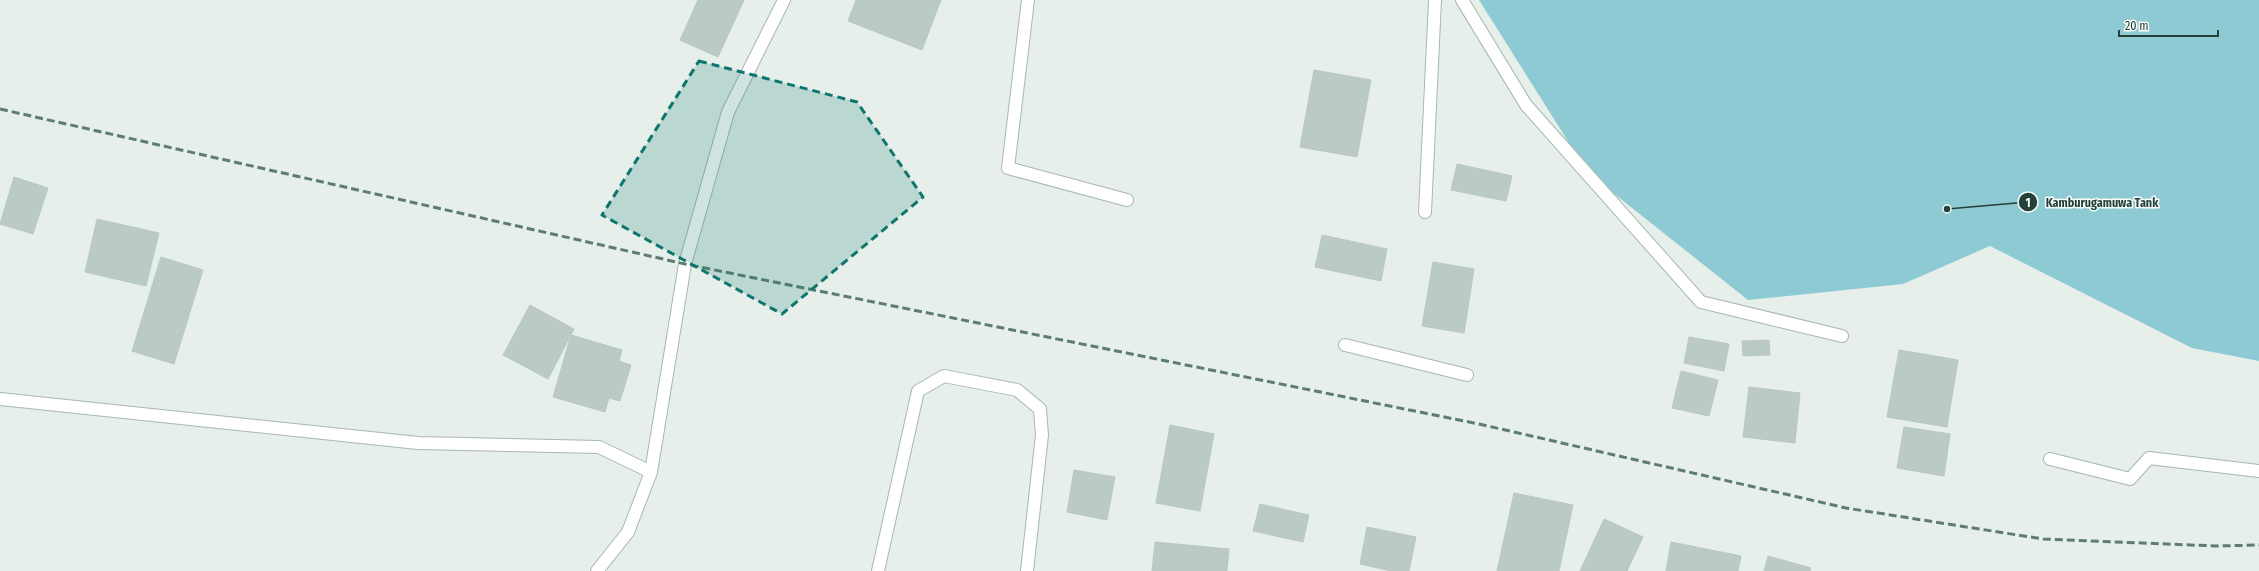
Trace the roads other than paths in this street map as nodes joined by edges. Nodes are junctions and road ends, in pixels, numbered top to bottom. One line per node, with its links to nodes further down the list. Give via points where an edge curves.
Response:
1 (784, 0): 13 (street, via 728,112 685,264)
2 (1028, 0): 5 (street, via 1008,168)
3 (1435, 0): 6 (street)
4 (1462, 0): 7 (street, via 1526,105 1701,302)
5 (1127, 200)
6 (1425, 212)
7 (1842, 336)
8 (1345, 346): 9 (street)
9 (1467, 375)
10 (0, 399): 13 (street, via 418,443 599,447)
11 (2050, 459): 12 (street, via 2130,479 2149,458)
12 (2259, 471)
13 (651, 472): 14 (street, via 628,532)
14 (597, 571)
15 (878, 571): 16 (street, via 918,391 944,376 1017,390 1040,409 1042,435)
16 (1027, 571)

